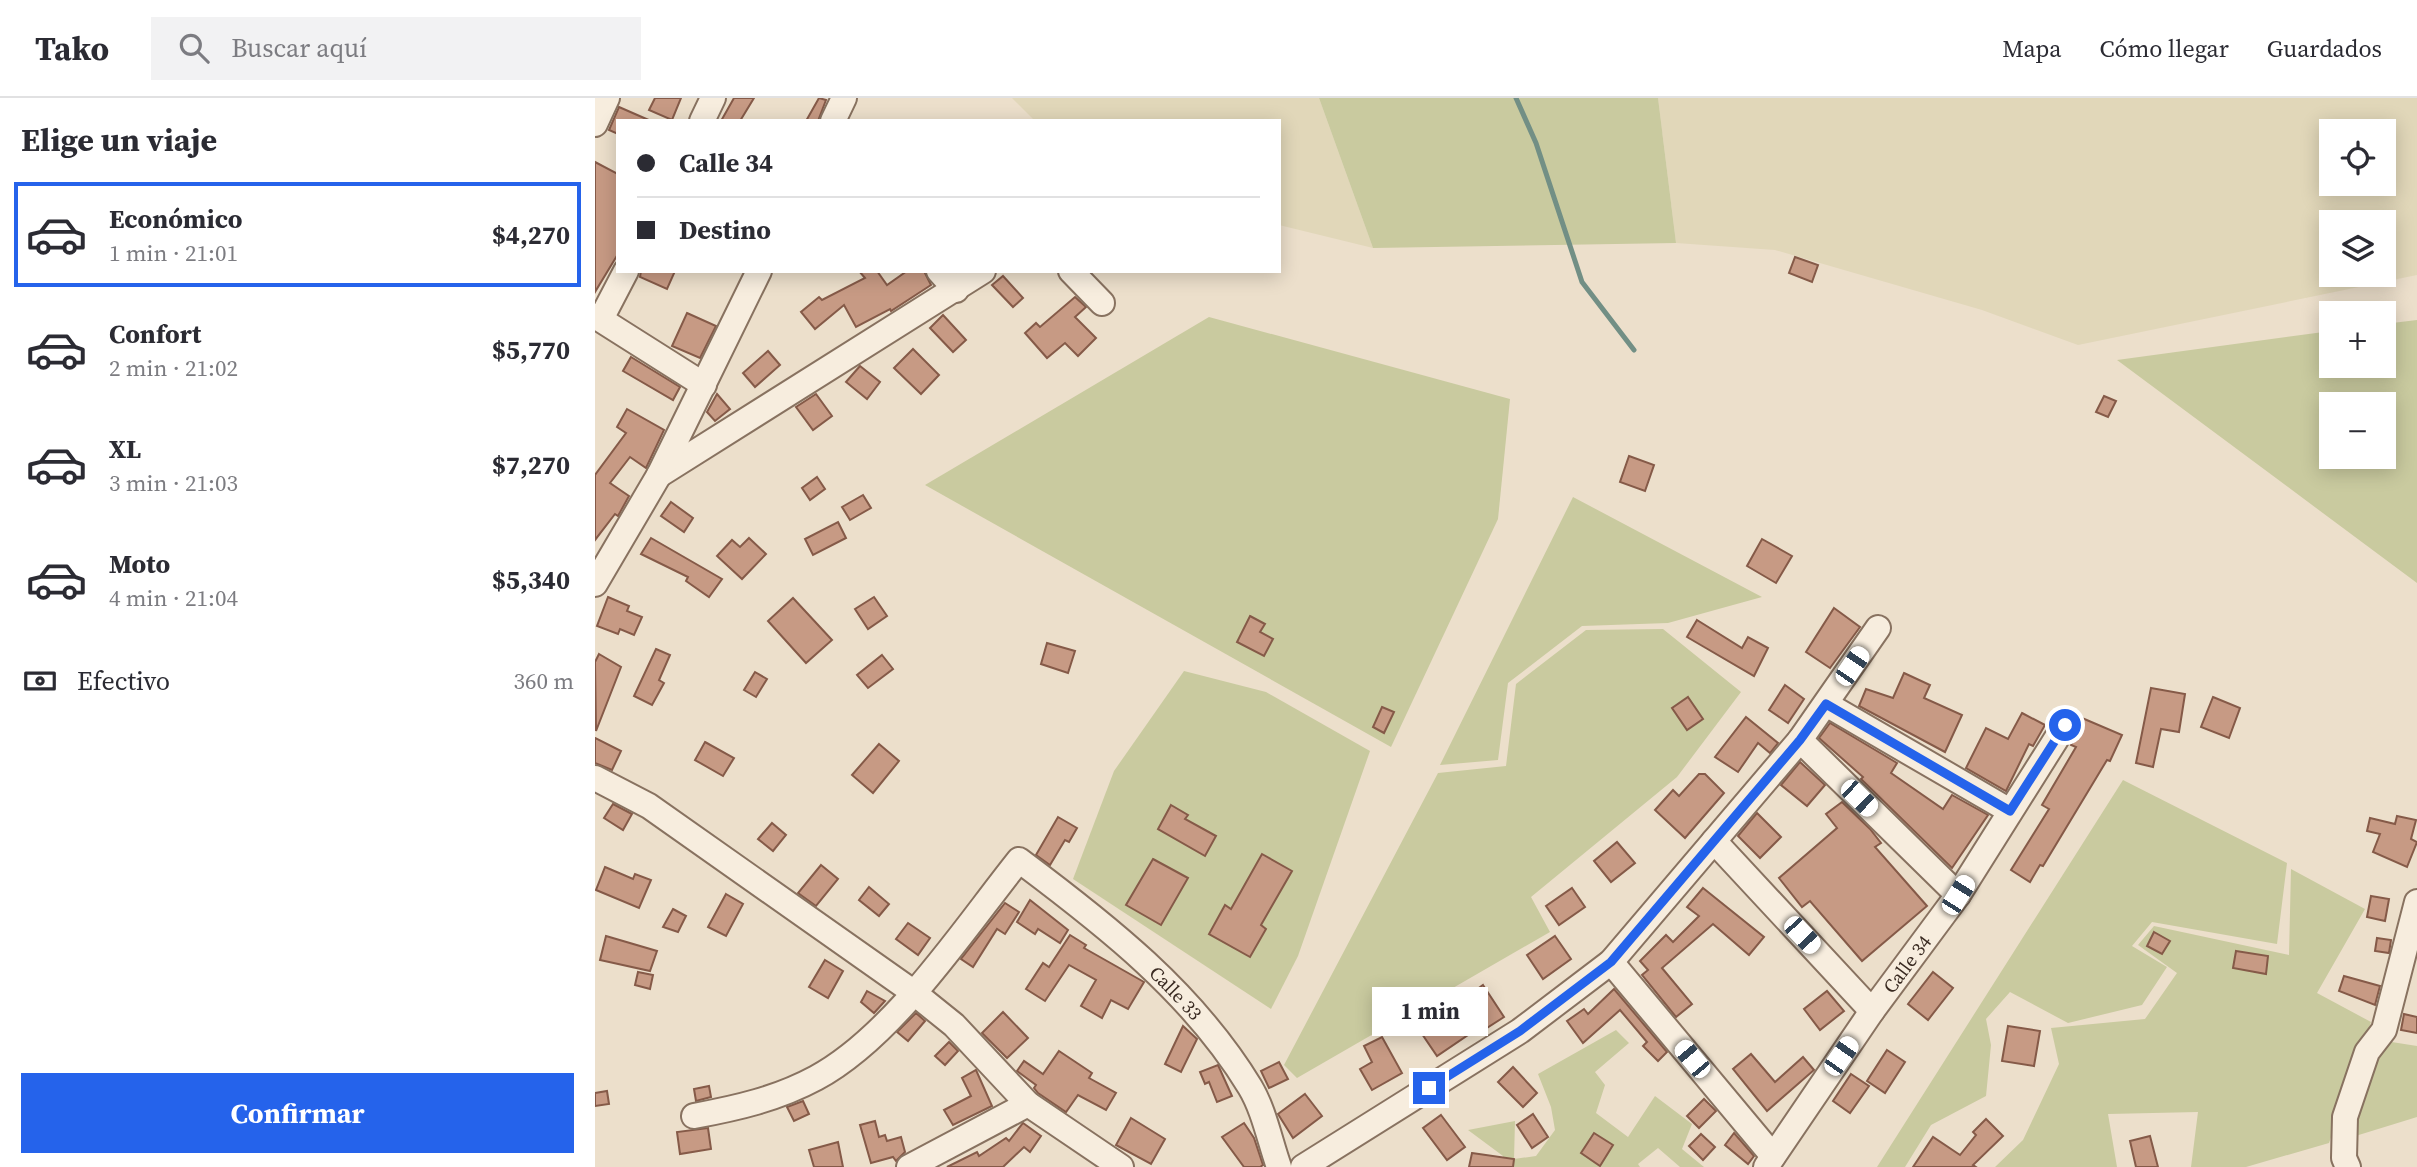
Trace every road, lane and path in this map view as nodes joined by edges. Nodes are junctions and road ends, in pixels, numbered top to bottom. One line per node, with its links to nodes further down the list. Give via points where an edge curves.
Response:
1 (607, 98): 6 (street)
2 (713, 98): 4 (street)
3 (844, 98): 5 (street)
4 (703, 119)
5 (834, 119)
6 (595, 124)
7 (624, 273): 14 (street)
8 (758, 273): 15 (street)
9 (941, 273): 12 (street)
10 (980, 273): 12 (street)
11 (1073, 273): 13 (street)
12 (956, 290): 16 (street)
13 (1102, 303)
14 (598, 318): 15 (street)
15 (704, 385): 16 (street)
16 (659, 475): 17 (street)
17 (595, 584)
18 (1878, 628): 19 (street)
19 (1826, 704): 21 (street); 23 (street)
20 (2065, 725): 23 (street, Calle 34)
21 (1800, 740): 24 (street); 25 (street)
22 (595, 778): 28 (street, via 649,806)
23 (2010, 811): 25 (street, Calle 34)
24 (1714, 841): 27 (street); 29 (street)
25 (1958, 895): 29 (street, Calle 34)
26 (2417, 902): 37 (street, via 2384,1030 2367,1052 2345,1116)
27 (1611, 962): 32 (street); 36 (street, via 1520,1031)
28 (913, 992): 30 (street, via 954,1025); 31 (street, via 870,1040 817,1078 758,1103); 35 (street, Calle 33, via 1019,860 1102,922 1186,1001 1251,1088)
29 (1872, 1011): 32 (street, Calle 34)
30 (1028, 1104): 33 (street); 34 (street)
31 (694, 1116)
32 (1770, 1161)
33 (909, 1167)
34 (1121, 1167)
35 (1279, 1167)
36 (1303, 1167)
37 (2348, 1167)

